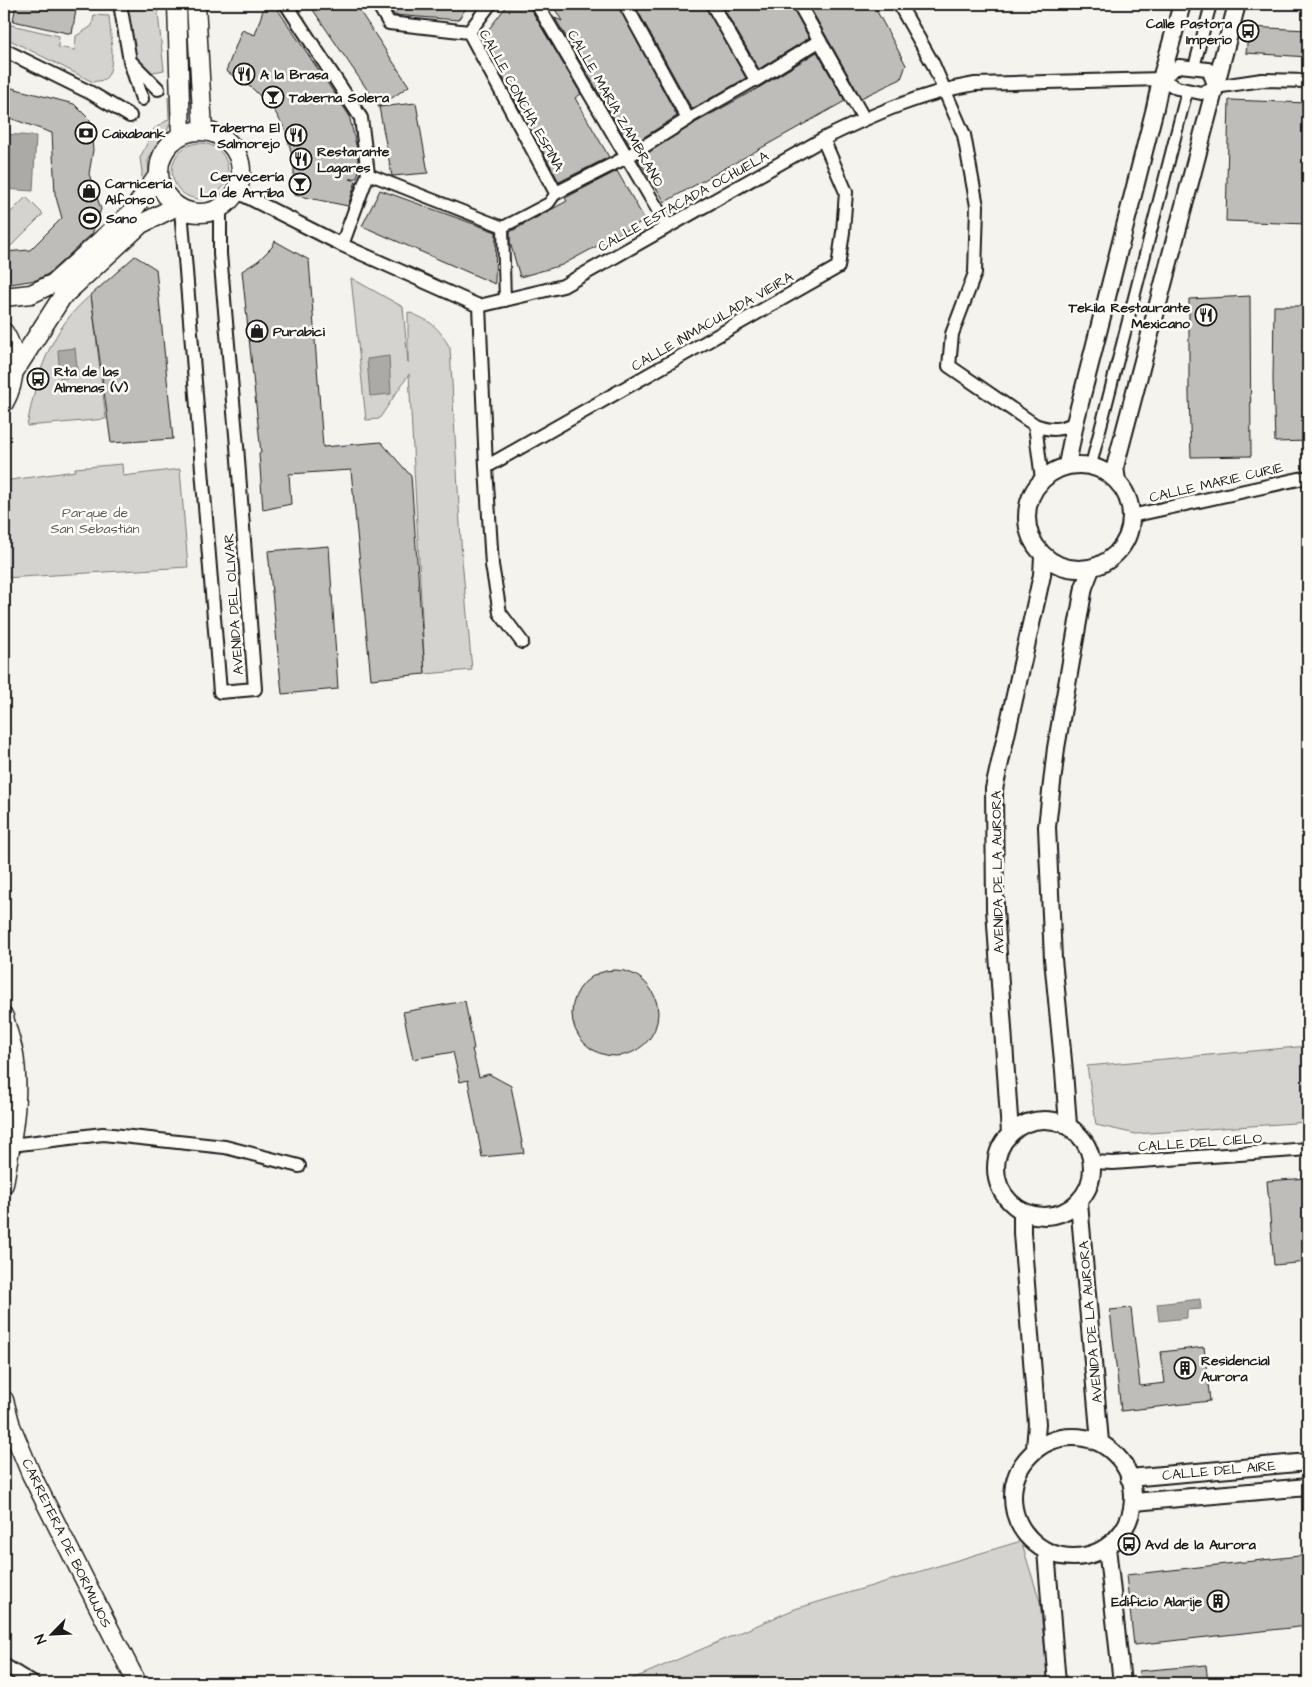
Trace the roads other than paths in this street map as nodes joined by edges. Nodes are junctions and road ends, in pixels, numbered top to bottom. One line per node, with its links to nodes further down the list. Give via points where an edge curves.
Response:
1 (120, 4): 18 (street)
2 (177, 4): 32 (main road)
3 (196, 4): 31 (main road)
4 (286, 4): 36 (street, via 361,118)
5 (378, 4): 15 (street, CALLE CONCHA ESPINA, via 389,23)
6 (490, 4): 15 (street)
7 (538, 4): 34 (street, CALLE MARÍA ZAMBRANO)
8 (625, 4): 29 (street)
9 (712, 4): 21 (street)
10 (799, 4): 16 (street)
11 (899, 4): 25 (street)
12 (1182, 4): 20 (street)
13 (1211, 4): 19 (street)
14 (1237, 4): 23 (street)
15 (469, 32): 38 (street, CALLE CONCHA ESPINA)
16 (819, 41): 21 (street); 30 (street)
17 (4, 50): 28 (street)
18 (130, 61): 24 (street); 27 (street)
19 (1194, 67): 20 (street, via 1179,66); 23 (street, via 1208,69)
20 (1161, 78): 25 (street, CALLE ESTACADA OCHUELA, via 975,84); 26 (street); 50 (street)
21 (756, 80): 29 (street)
22 (1308, 81): 23 (street, via 1262,80)
23 (1215, 87): 26 (street, via 1201,93); 57 (street, via 1115,467)
24 (158, 89)
25 (945, 89): 30 (street, CALLE ESTACADA OCHUELA); 51 (street, via 964,135 977,206 976,272 952,334 949,366)
26 (1187, 91): 53 (street)
27 (142, 99)
28 (130, 116)
29 (688, 119): 34 (street)
30 (864, 119): 33 (street, CALLE ESTACADA OCHUELA)
31 (203, 131): 32 (main road); 37 (main road, via 216,134 236,152 241,165)
32 (181, 135): 35 (main road, via 164,152)
33 (823, 139): 42 (street, CALLE ESTACADA OCHUELA); 54 (street, CALLE INMACULADA VIEIRA, via 846,192 838,267)
34 (627, 157): 38 (street); 42 (street, CALLE MARÍA ZAMBRANO)
35 (159, 174): 39 (main road, via 164,192); 44 (main road, via 131,213 54,283 31,294)
36 (368, 174): 41 (street); 43 (street)
37 (237, 192): 40 (main road); 43 (street)
38 (556, 193): 41 (street, via 549,203)
39 (179, 207): 40 (main road, via 194,213); 40 (street, AVENIDA DEL OLIVAR, via 220,692 255,689 220,254); 48 (main road, via 141,224 62,296)
40 (220, 209)
41 (503, 227): 45 (street)
42 (668, 227): 45 (street, CALLE ESTACADA OCHUELA, via 563,286)
43 (342, 245): 46 (street)
44 (4, 297)
45 (505, 300): 46 (street, CALLE ESTACADA OCHUELA)
46 (479, 306): 54 (street)
47 (4, 332): 48 (main road, via 12,353)
48 (14, 372): 49 (main road, via 10,393)
49 (4, 403)
50 (1076, 423): 51 (street, via 1062,430); 52 (street)
51 (1035, 425): 56 (street)
52 (1067, 465): 53 (street); 56 (street)
53 (1091, 465): 57 (street)
54 (486, 467): 61 (street, via 492,565 500,613)
55 (1308, 477): 58 (street, CALLE MARIE CURIE)
56 (1042, 479): 59 (street, via 1032,492 1026,509 1032,542)
57 (1117, 481): 58 (street, via 1130,504)
58 (1131, 516): 60 (street, via 1128,534 1120,550 1107,562)
59 (1043, 556): 60 (street, via 1065,568); 64 (street, AVENIDA DE LA AURORA, via 1042,575 994,789 995,909)
60 (1091, 568): 63 (street, via 1084,587 1056,748 1047,826 1053,959)
61 (522, 642)
62 (4, 1017): 65 (main road, via 14,1055 16,1097)
63 (1068, 1125): 64 (street, via 1046,1120 1028,1122); 67 (street, via 1079,1134)
64 (1010, 1133): 71 (street, via 997,1157 996,1177 1005,1198)
65 (11, 1145): 68 (street, via 103,1134 225,1146); 69 (main road)
66 (1308, 1149): 67 (street, CALLE DEL CIELO)
67 (1093, 1162): 70 (street, via 1090,1187)
68 (299, 1166)
69 (4, 1184)
70 (1079, 1203): 71 (street, via 1055,1216); 73 (street, AVENIDA DE LA AURORA)
71 (1022, 1212): 74 (street, via 1037,1424)
72 (4, 1400): 83 (main road, CARRETERA DE BORMUJOS, via 31,1474)
73 (1100, 1442): 74 (street, via 1078,1435); 76 (street, via 1117,1454)
74 (1035, 1448): 80 (street, via 1023,1461 1014,1479 1012,1500 1017,1521 1028,1538)
75 (1308, 1462): 76 (street, CALLE DEL AIRE)
76 (1130, 1478): 78 (street)
77 (1308, 1487): 78 (street, CALLE DEL AIRE)
78 (1134, 1502): 79 (street, via 1122,1532)
79 (1107, 1547): 80 (street, via 1088,1555 1067,1557); 85 (street)
80 (1046, 1551): 84 (street)
81 (4, 1665): 82 (street)
82 (33, 1683)
83 (137, 1683)
84 (1057, 1683)
85 (1122, 1683)

